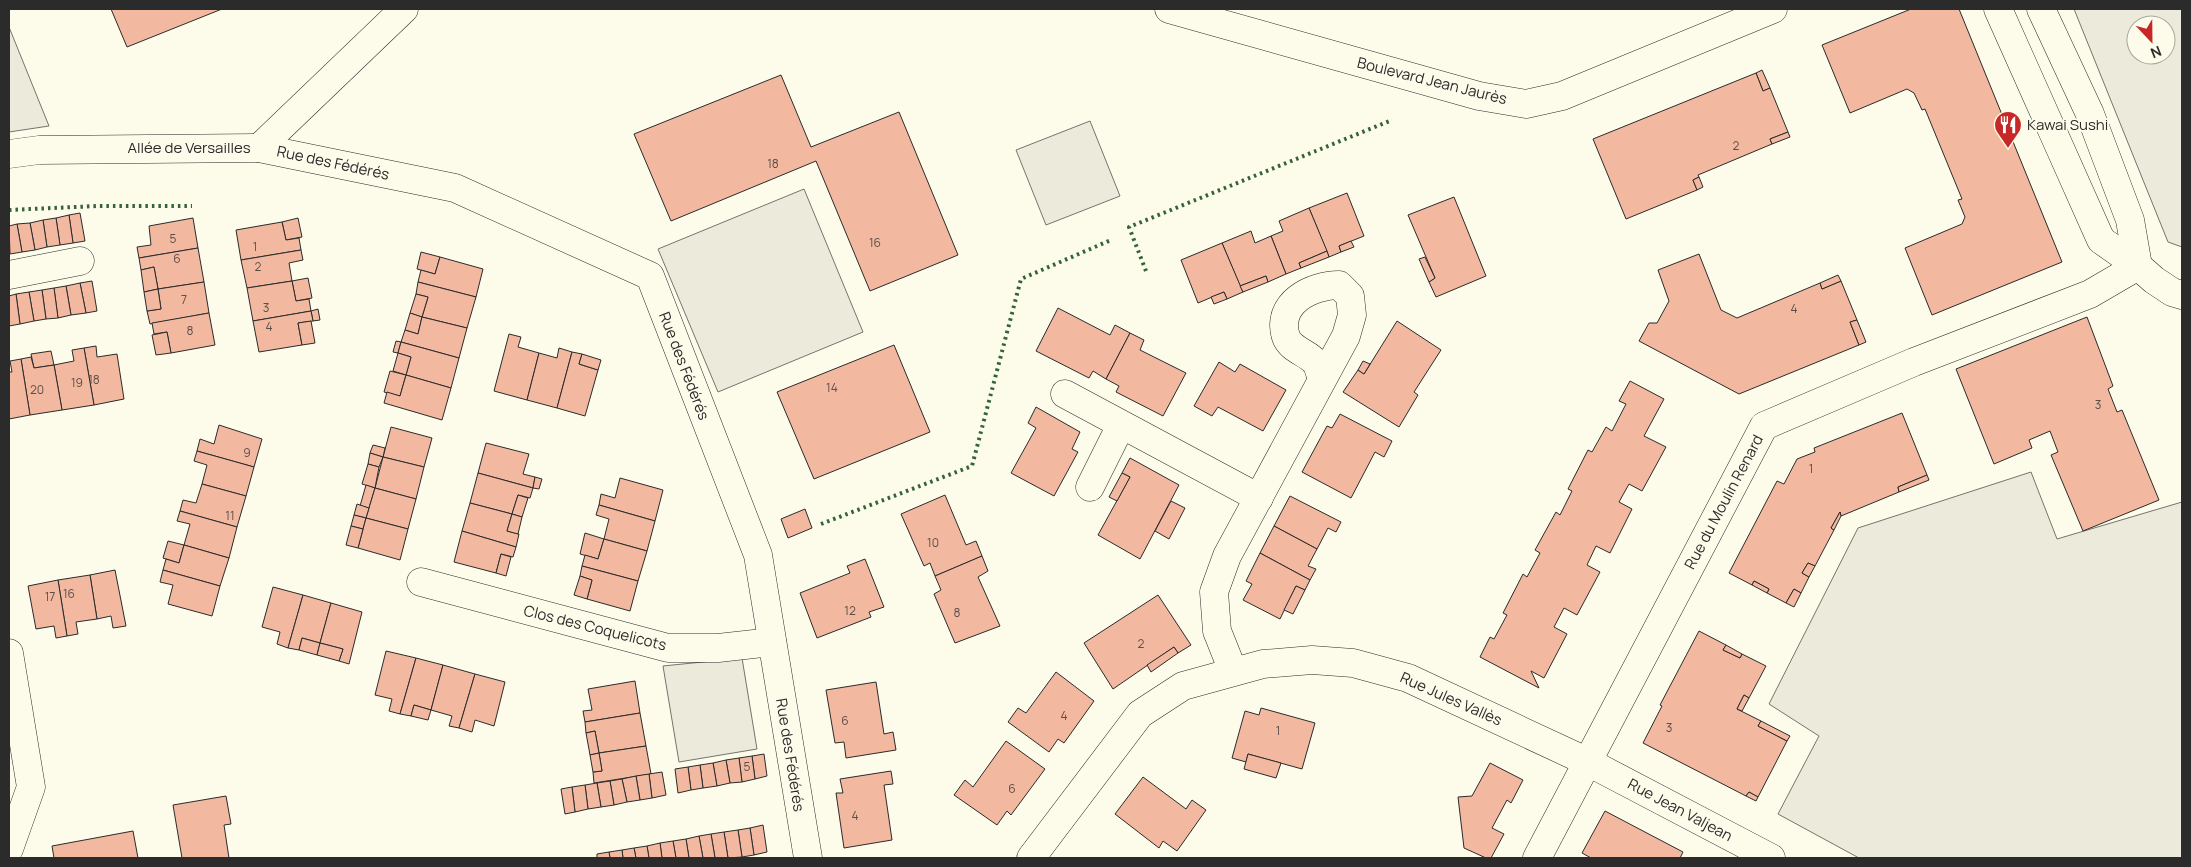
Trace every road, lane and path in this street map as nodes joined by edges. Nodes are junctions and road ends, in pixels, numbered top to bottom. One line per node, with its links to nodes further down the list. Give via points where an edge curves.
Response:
1 (404, 9): 6 (street, Allée de Versailles)
2 (1169, 9): 3 (street, Boulevard Jean Jaurès, via 1479,96 1526,104 1562,96)
3 (1773, 9)
4 (1998, 9): 9 (street, via 2101,240)
5 (2041, 9): 9 (street, via 2090,114 2126,211)
6 (259, 148): 7 (street, Allée de Versailles, via 39,150); 18 (street, Rue des Fédérés, via 454,188 650,276 758,555)
7 (9, 154)
8 (80, 261): 10 (street)
9 (2138, 266): 11 (street, via 2172,292); 21 (street, Rue du Moulin Renard, via 2090,294 1914,362 1764,426)
10 (9, 276)
11 (2182, 295)
12 (1322, 380): 16 (street)
13 (1065, 394): 14 (street)
14 (1121, 424): 15 (street); 16 (street)
15 (1090, 487)
16 (1260, 498): 20 (street, via 1227,556 1214,592 1217,631)
17 (421, 582): 18 (street, Clos des Coquelicots, via 668,648 718,648)
18 (772, 642): 23 (street, Rue des Fédérés)
19 (9, 653): 22 (street, via 31,787)
20 (1232, 671): 21 (street, Rue Jules Vallès, via 1263,664 1312,660 1353,664 1408,678); 24 (street, Rue Jules Vallès, via 1183,686 1140,714)
21 (1588, 762): 25 (street, Rue du Moulin Renard); 26 (street, Rue Jean Valjean)
22 (9, 850)
23 (808, 858)
24 (1031, 858)
25 (1537, 858)
26 (1771, 858)

